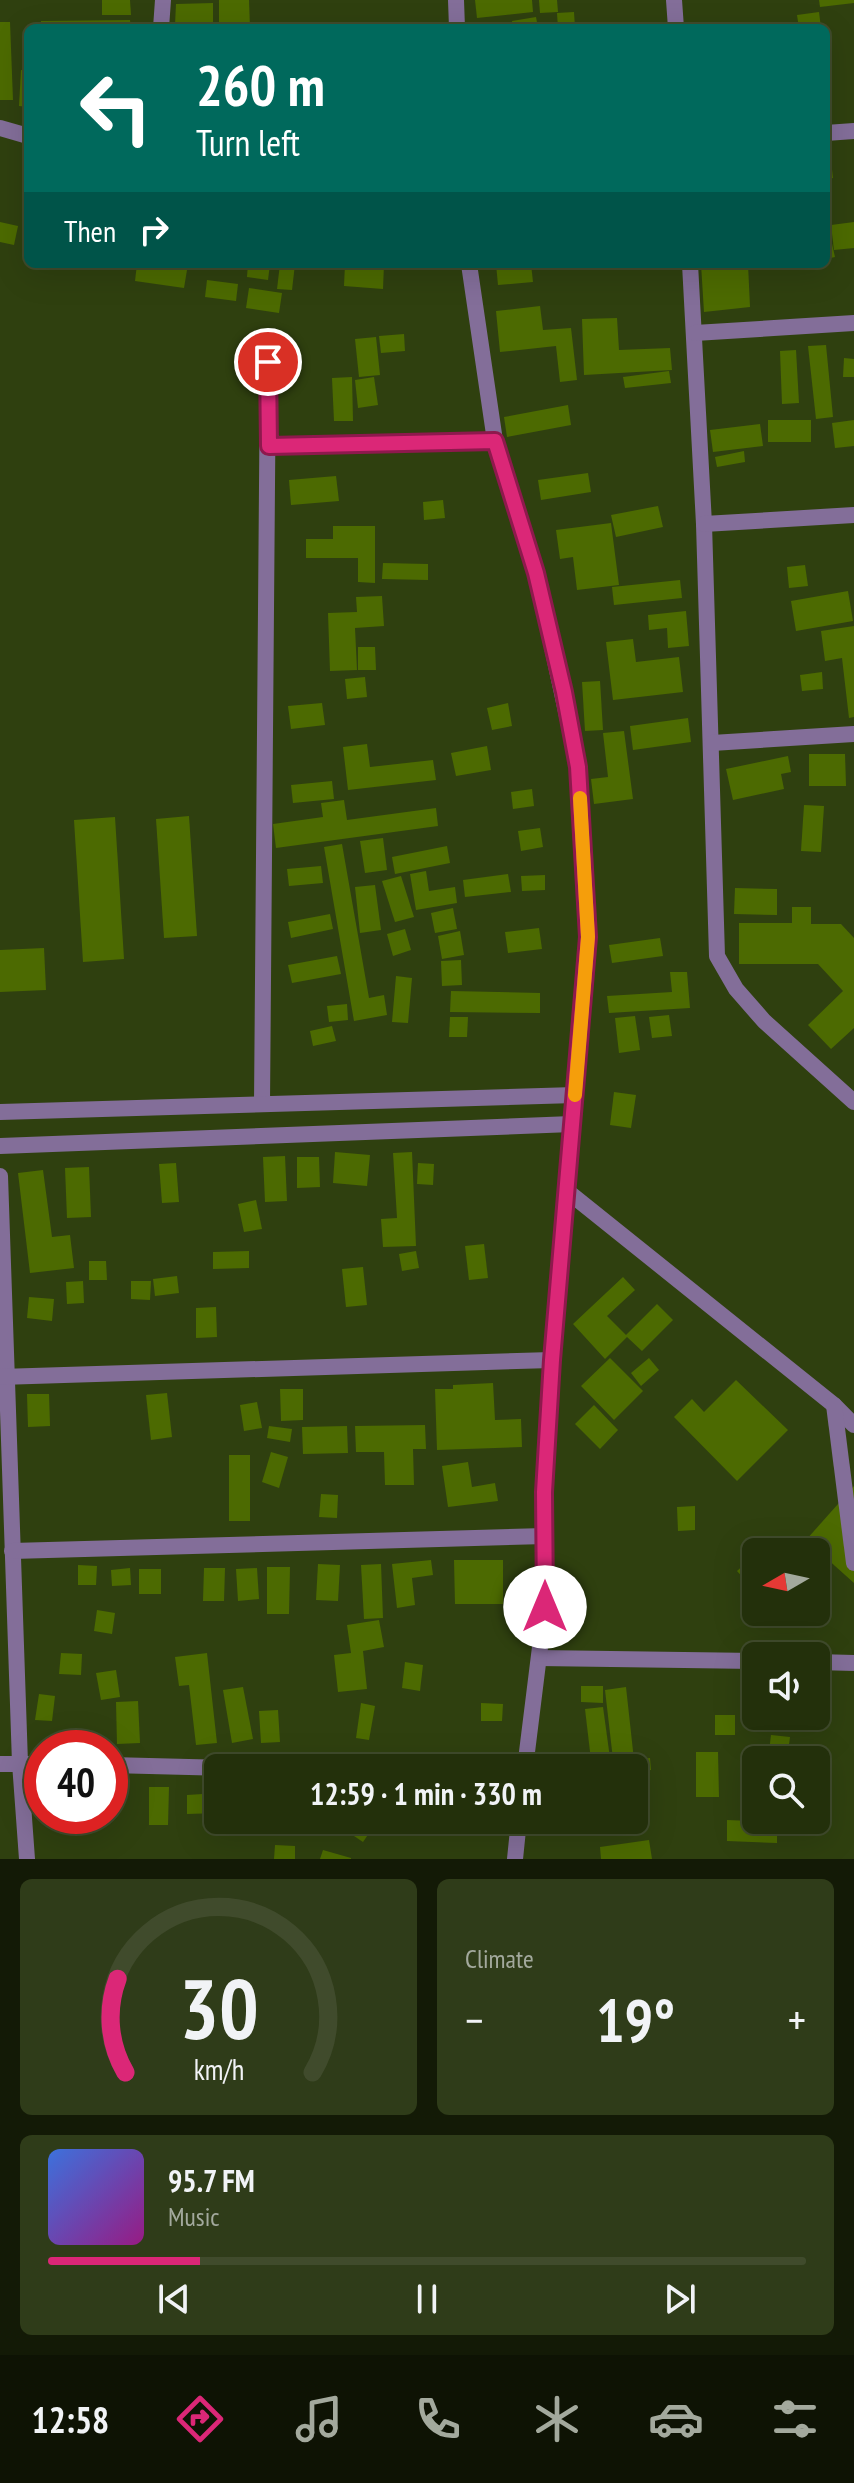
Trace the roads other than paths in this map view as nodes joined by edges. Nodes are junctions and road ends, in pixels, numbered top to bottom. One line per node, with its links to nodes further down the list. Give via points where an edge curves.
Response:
1 (163, 0): 4 (street)
2 (456, 0): 5 (street)
3 (674, 0): 6 (street)
4 (161, 24)
5 (457, 24)
6 (676, 24)
7 (0, 128): 10 (street)
8 (854, 131): 9 (street)
9 (830, 133)
10 (24, 135)
11 (470, 268): 16 (street)
12 (690, 268): 14 (street)
13 (854, 323): 14 (street)
14 (695, 333): 19 (street)
15 (268, 362): 17 (street)
16 (495, 441): 17 (street); 22 (street, via 536,573 578,767 588,937)
17 (269, 446): 24 (street)
18 (854, 515): 19 (street)
19 (704, 524): 21 (street)
20 (854, 734): 21 (street)
21 (712, 743): 23 (street, via 717,956 764,1021)
22 (575, 1095): 24 (street); 26 (street)
23 (854, 1102)
24 (262, 1104): 25 (street)
25 (0, 1112)
26 (572, 1124): 27 (street); 29 (street)
27 (0, 1146)
28 (0, 1176): 31 (street)
29 (567, 1191): 30 (street); 32 (street)
30 (552, 1360): 31 (street); 34 (street)
31 (3, 1377): 35 (street)
32 (834, 1405): 33 (street); 36 (street)
33 (854, 1425)
34 (545, 1536): 35 (street); 37 (street)
35 (12, 1551): 42 (street)
36 (854, 1563)
37 (539, 1658): 38 (street); 41 (street)
38 (742, 1661)
39 (830, 1662): 40 (street)
40 (854, 1663)
41 (527, 1754)
42 (20, 1763): 43 (street); 44 (street); 48 (street)
43 (24, 1763)
44 (0, 1764)
45 (128, 1765): 46 (street)
46 (204, 1767)
47 (518, 1834): 49 (street)
48 (27, 1859)
49 (515, 1859)

